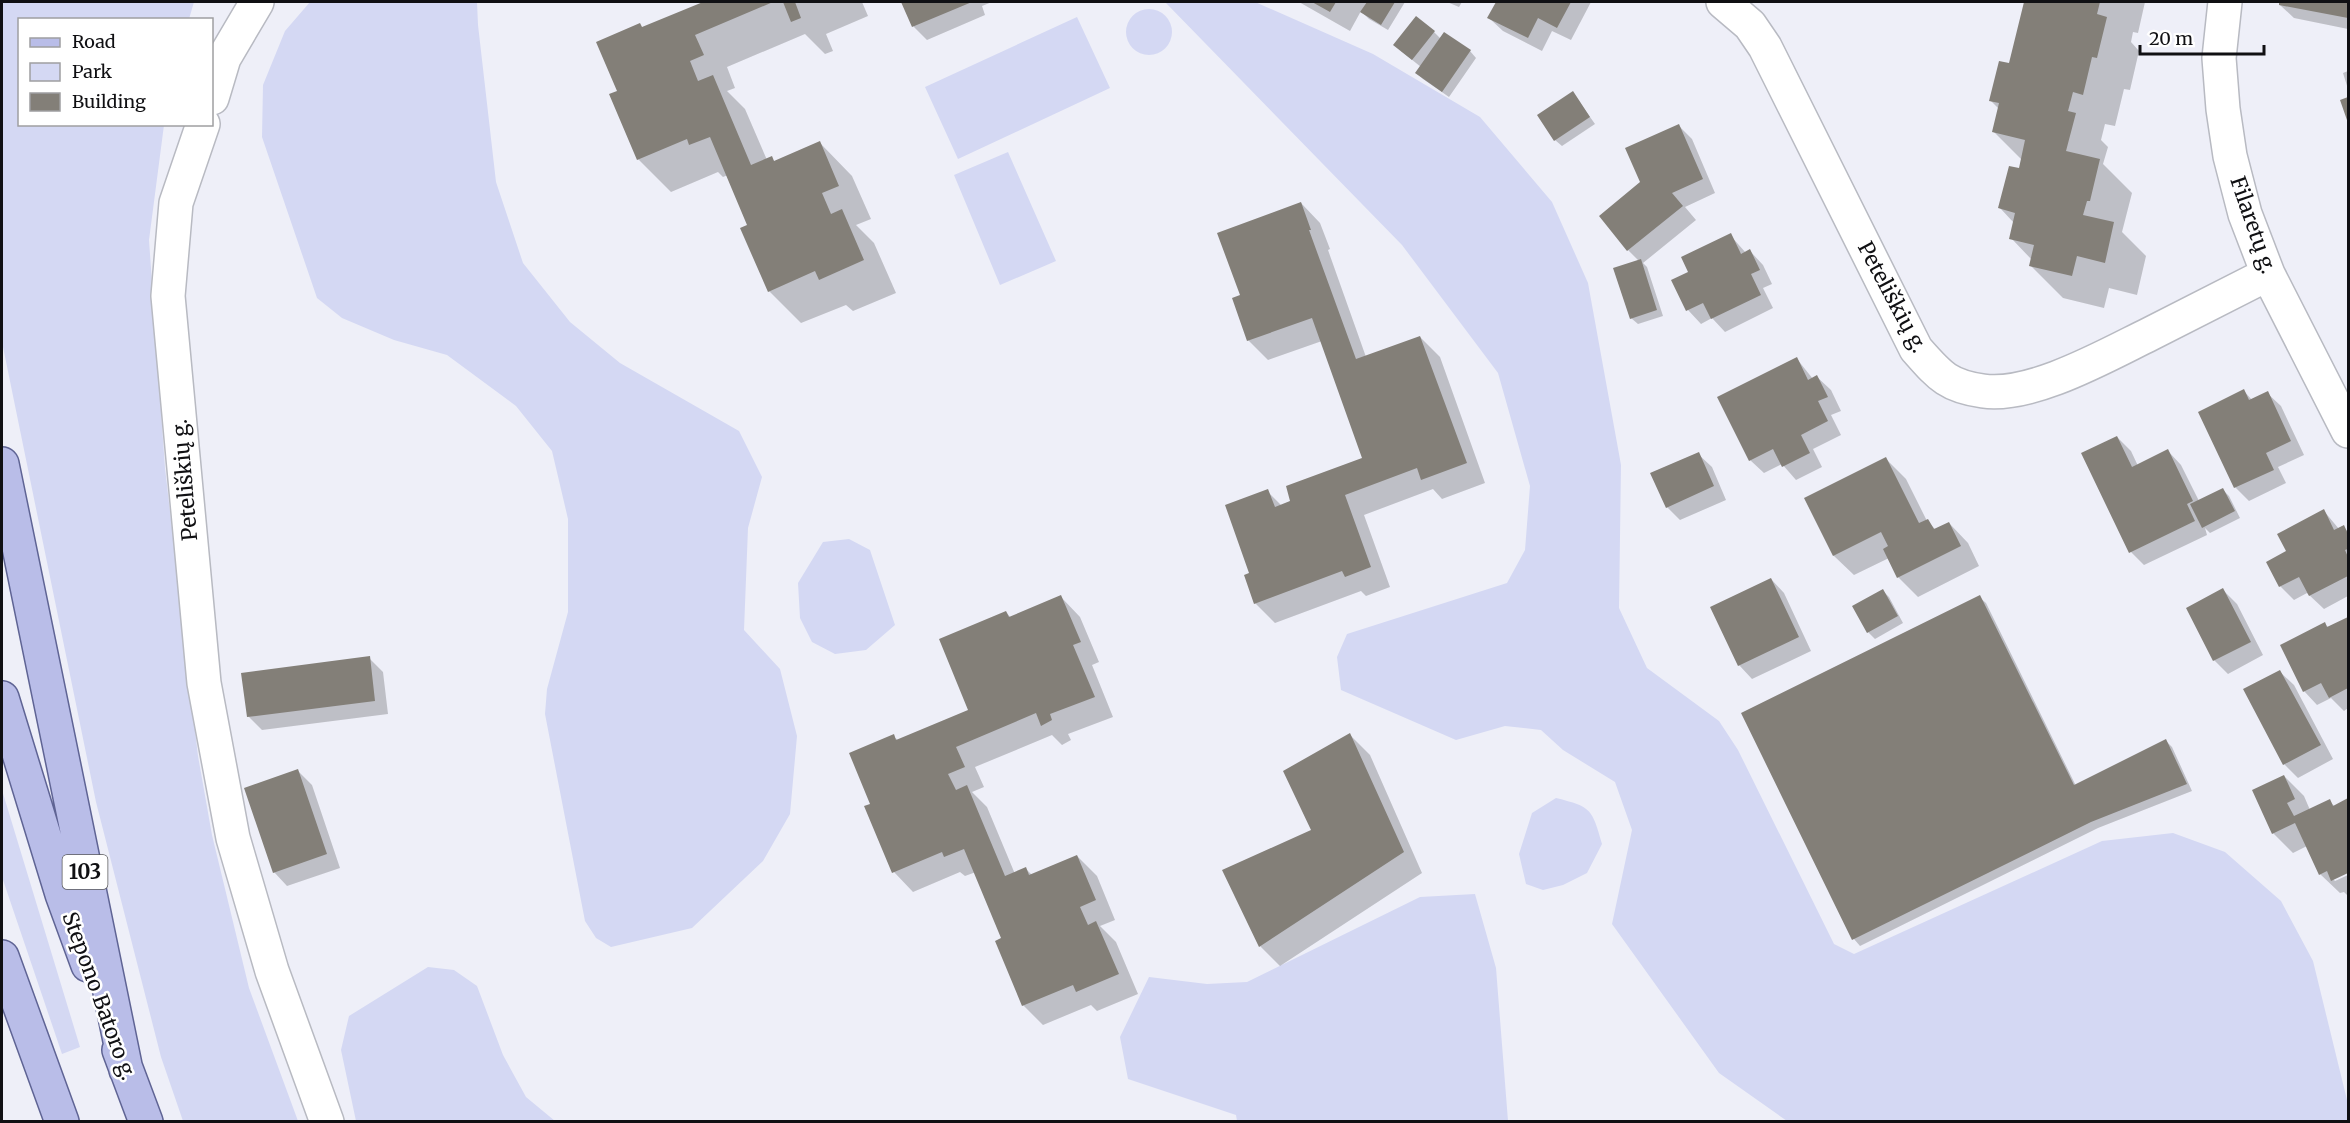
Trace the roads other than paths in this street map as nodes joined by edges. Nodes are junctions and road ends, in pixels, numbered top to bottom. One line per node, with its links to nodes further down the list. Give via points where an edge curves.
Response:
1 (257, 2): 4 (street, via 224,58)
2 (1723, 2): 6 (street, Peteliškių g., via 1750,25 1765,47 1916,349 1940,376 1986,391 2024,388 2078,370)
3 (2225, 2): 6 (street, Filaretų g., via 2219,58 2230,156 2245,214)
4 (213, 95)
5 (202, 126): 14 (street, Peteliškių g., via 176,203 168,296 204,683 233,838 272,971)
6 (2268, 274): 7 (street, Filaretų g.)
7 (2349, 431)
8 (2, 464): 11 (main road, 103)
9 (2, 698): 11 (main road, Stepono Batoro g., via 62,894)
10 (2, 957): 12 (main road)
11 (126, 1070): 13 (main road, Stepono Batoro g. / 103)
12 (62, 1122)
13 (146, 1122)
14 (327, 1122)

